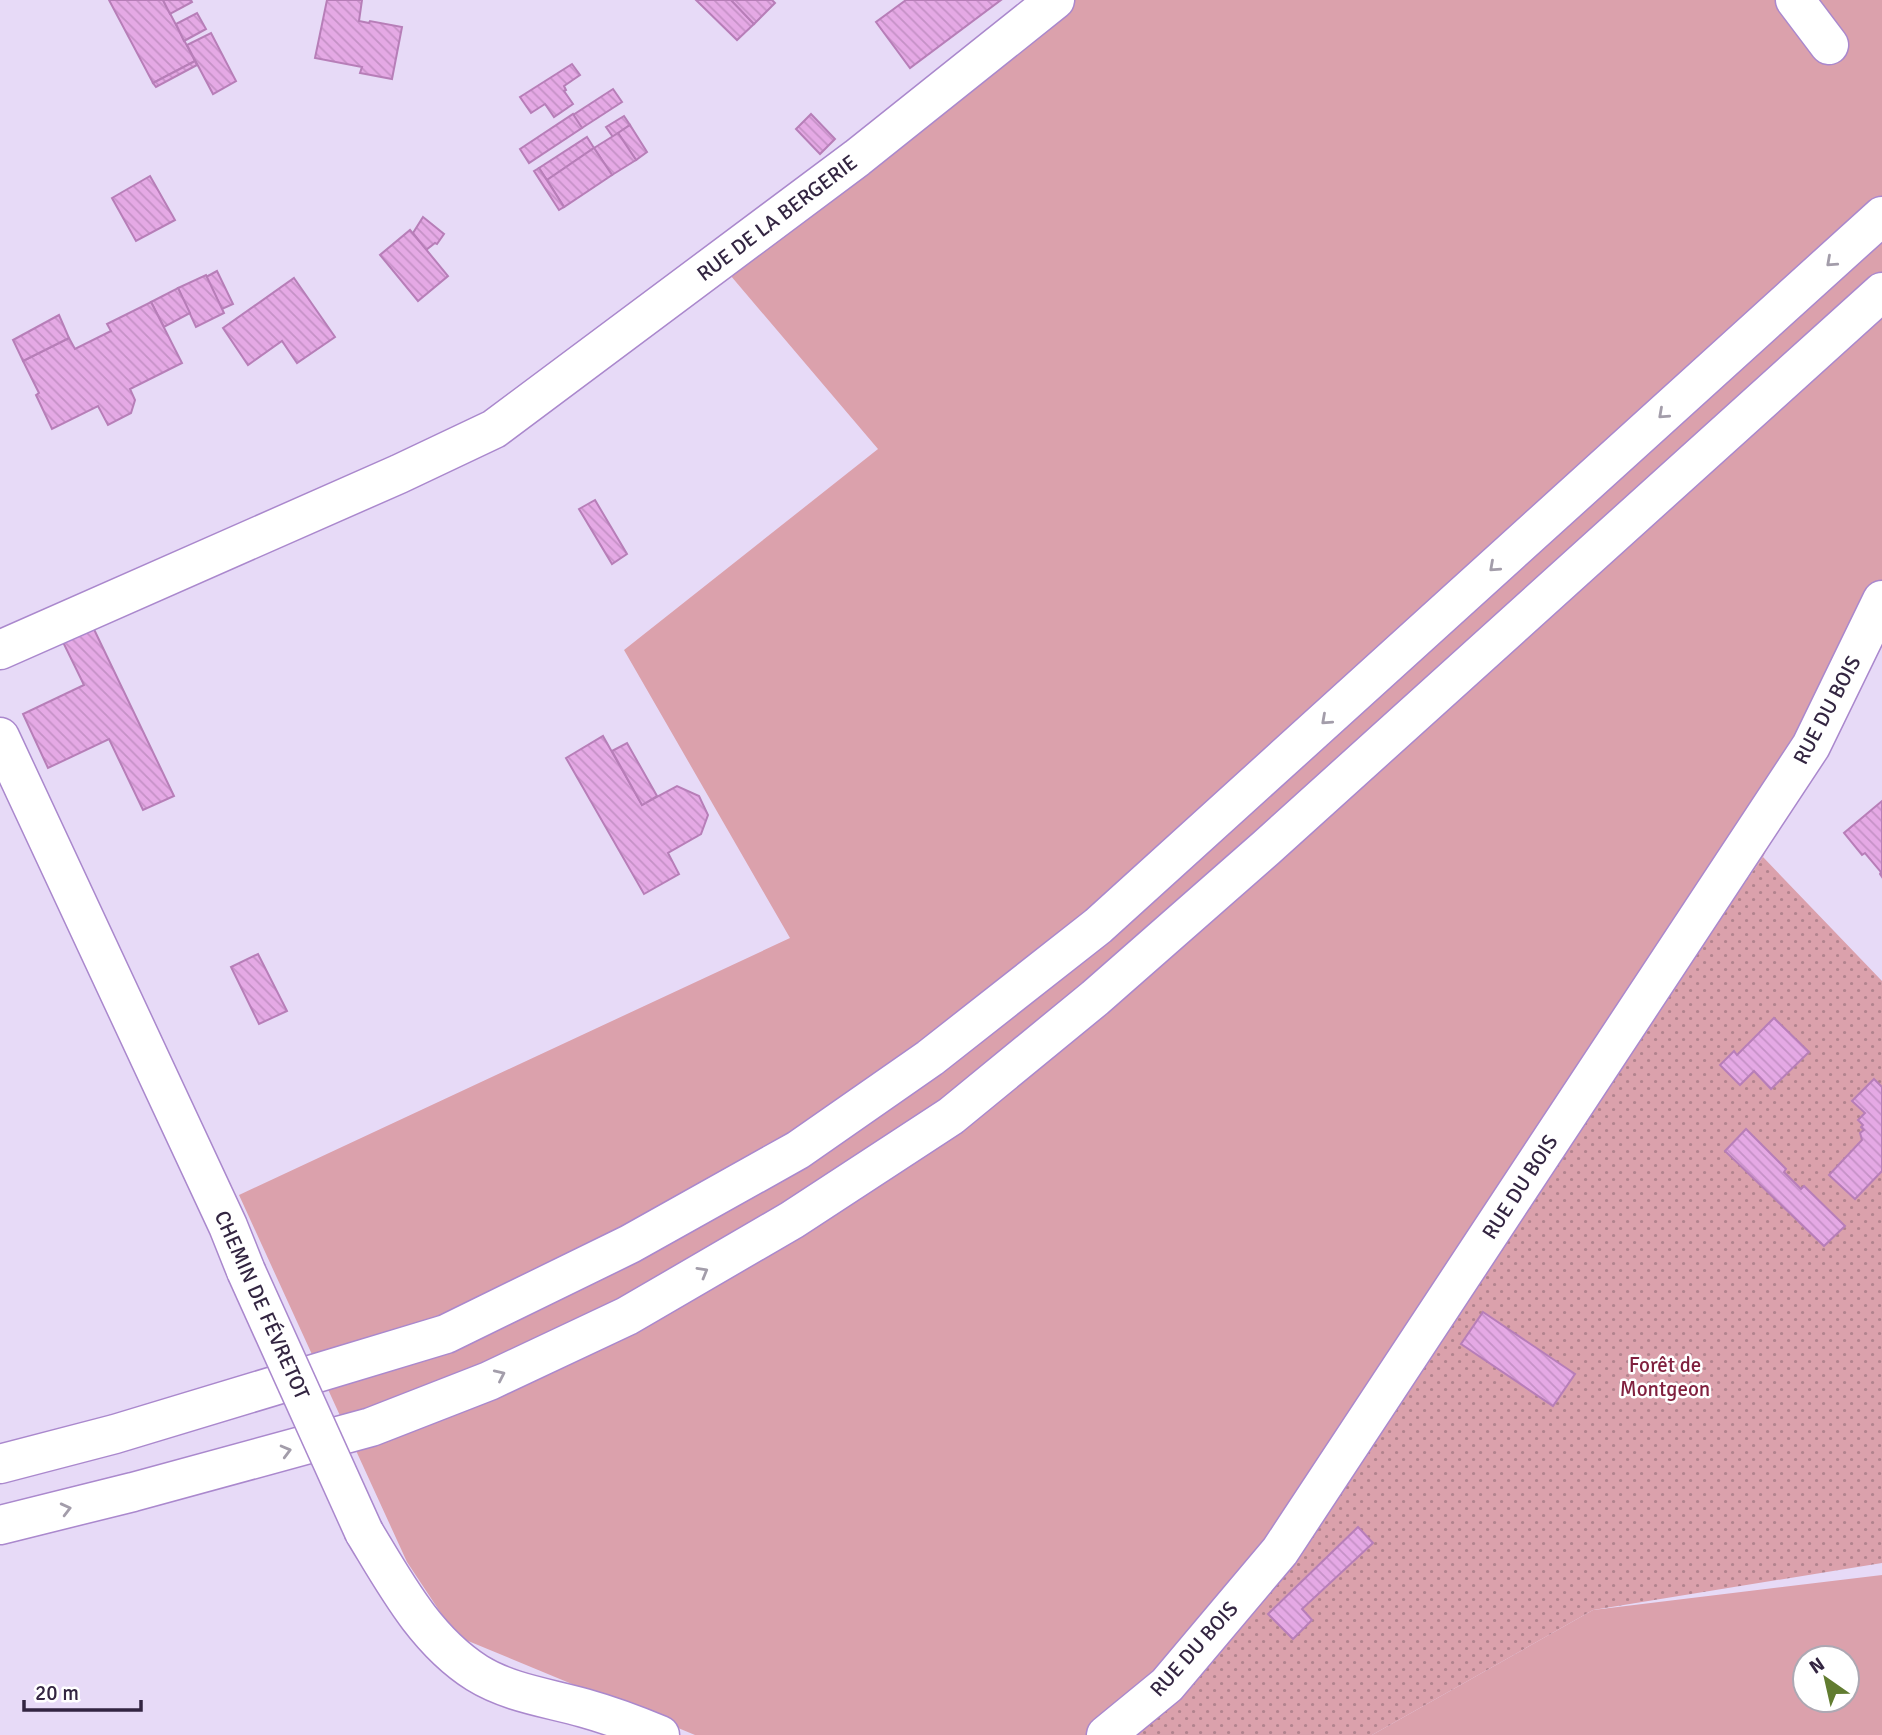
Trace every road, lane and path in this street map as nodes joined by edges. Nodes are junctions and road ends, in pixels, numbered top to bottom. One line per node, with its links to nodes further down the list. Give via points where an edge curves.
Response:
1 (1055, 0): 7 (main road, RUE DE LA BERGERIE, via 857,159 495,429)
2 (1795, 0): 3 (main road)
3 (1829, 45)
4 (1882, 216): 9 (main road, one-way to 9, via 1098,926 930,1058 798,1150 630,1244 446,1334)
5 (1882, 292): 10 (main road, one-way to 5, via 371,1427 489,1381 627,1316 792,1220 951,1116 1246,866)
6 (1882, 600): 12 (main road, RUE DU BOIS, via 1811,746 1280,1551 1167,1685)
7 (0, 650)
8 (0, 737): 11 (main road, CHEMIN DE FÉVRETOT, bridge, via 228,1226 364,1532 402,1594 438,1640 478,1673 519,1691)
9 (0, 1464)
10 (0, 1525)
11 (660, 1735)
12 (1106, 1735)

